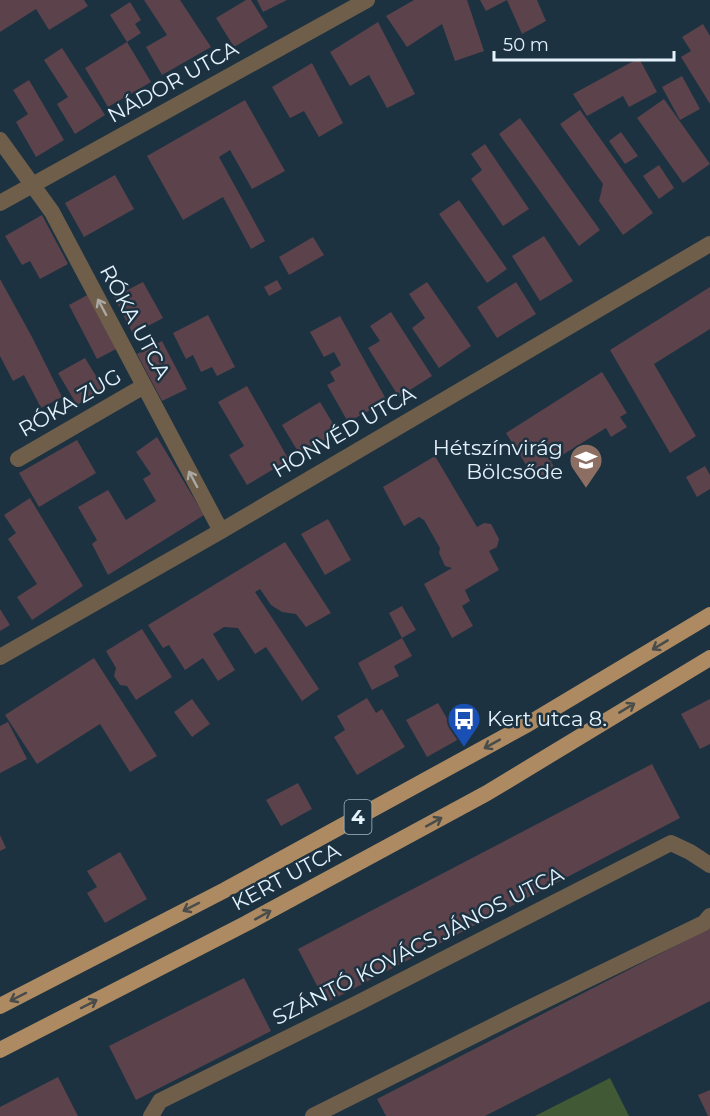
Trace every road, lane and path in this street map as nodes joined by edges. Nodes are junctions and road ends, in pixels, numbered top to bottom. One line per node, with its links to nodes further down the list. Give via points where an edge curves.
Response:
1 (367, 0): 3 (street, NÁDOR UTCA)
2 (0, 140): 3 (street, RÓKA UTCA)
3 (32, 185): 4 (street, NÁDOR UTCA); 6 (street, RÓKA UTCA, one-way to 3, via 52,212)
4 (0, 203)
5 (710, 244): 8 (street, HONVÉD UTCA)
6 (144, 386): 7 (street, RÓKA ZUG); 8 (street, RÓKA UTCA, one-way to 6)
7 (18, 459)
8 (220, 531): 10 (street, HONVÉD UTCA)
9 (710, 615): 14 (main road, KERT UTCA / 4, one-way to 14, via 518,730 225,890)
10 (0, 657)
11 (710, 658): 15 (main road, KERT UTCA / 4, one-way to 11, via 487,793)
12 (710, 865): 16 (street, SZÁNTÓ KOVÁCS JÁNOS UTCA, via 671,843 160,1101)
13 (710, 916): 17 (street)
14 (0, 1006)
15 (0, 1050)
16 (151, 1116)
17 (313, 1116)

